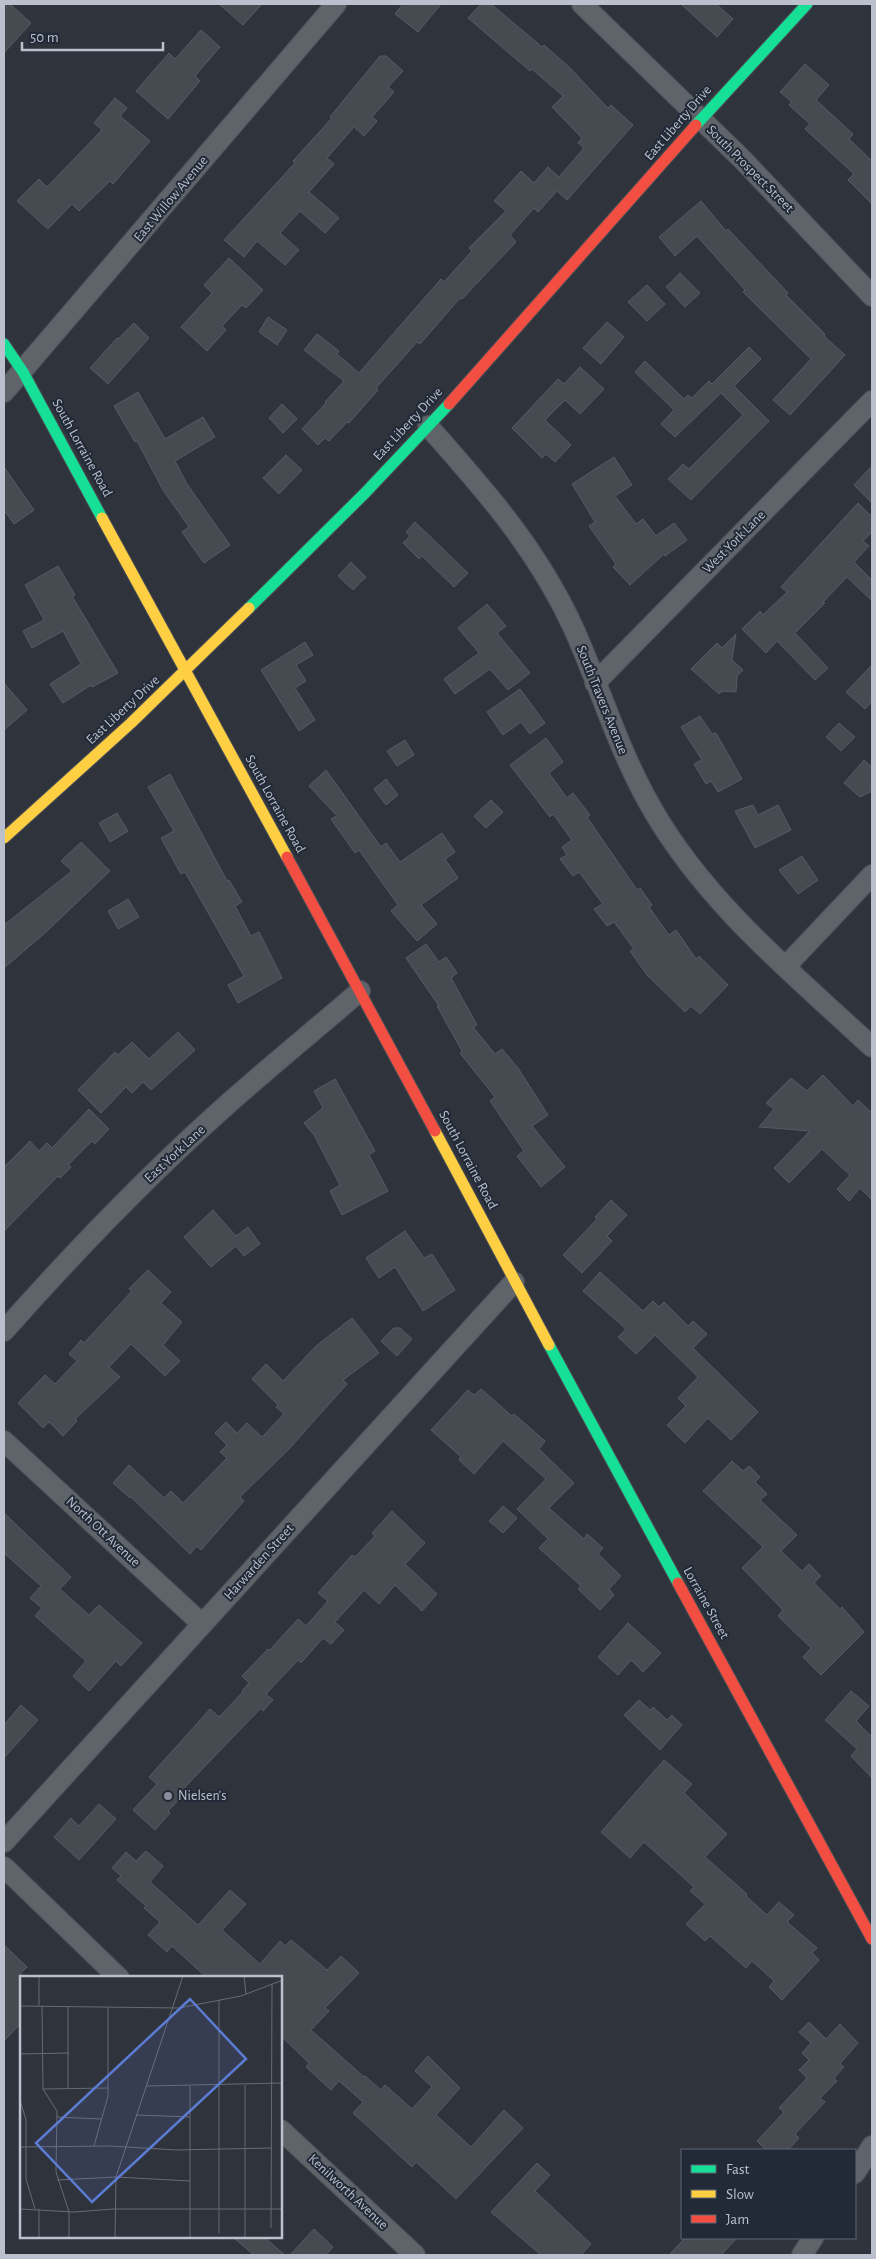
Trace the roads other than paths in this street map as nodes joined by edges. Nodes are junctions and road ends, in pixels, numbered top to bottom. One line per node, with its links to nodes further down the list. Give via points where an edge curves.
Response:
1 (336, 4): 7 (street, East Willow Avenue)
2 (582, 4): 4 (street, South Prospect Street)
3 (807, 4): 4 (street, East Liberty Drive)
4 (701, 120): 5 (street, South Prospect Street); 10 (street, East Liberty Drive)
5 (872, 296)
6 (4, 344): 7 (street, South Lorraine Road)
7 (23, 372): 8 (street, East Willow Avenue); 11 (street, South Lorraine Road)
8 (4, 392)
9 (872, 401): 12 (street, West York Lane)
10 (428, 426): 11 (street, East Liberty Drive); 12 (street, South Travers Avenue, via 485,490 530,549 572,627)
11 (186, 670): 13 (street, East Liberty Drive, via 62,788); 16 (street, South Lorraine Road)
12 (595, 683): 15 (street, South Travers Avenue, via 635,778 671,840 722,905)
13 (4, 838)
14 (872, 875): 15 (street)
15 (786, 966): 17 (street, South Travers Avenue)
16 (360, 991): 18 (street, South Lorraine Road); 19 (street, East York Lane, via 182,1147 73,1255)
17 (872, 1047)
18 (514, 1282): 21 (street, Harwarden Street); 24 (street, Lorraine Street)
19 (4, 1331)
20 (4, 1441): 21 (street, North Ott Avenue)
21 (202, 1624): 22 (street, Harwarden Street)
22 (4, 1842)
23 (4, 1867): 25 (street)
24 (872, 1939)
25 (118, 1976)
26 (282, 2131): 30 (street, Kenilworth Avenue)
27 (872, 2146): 28 (street)
28 (856, 2171)
29 (812, 2239): 31 (street)
30 (415, 2255)
31 (802, 2255)

